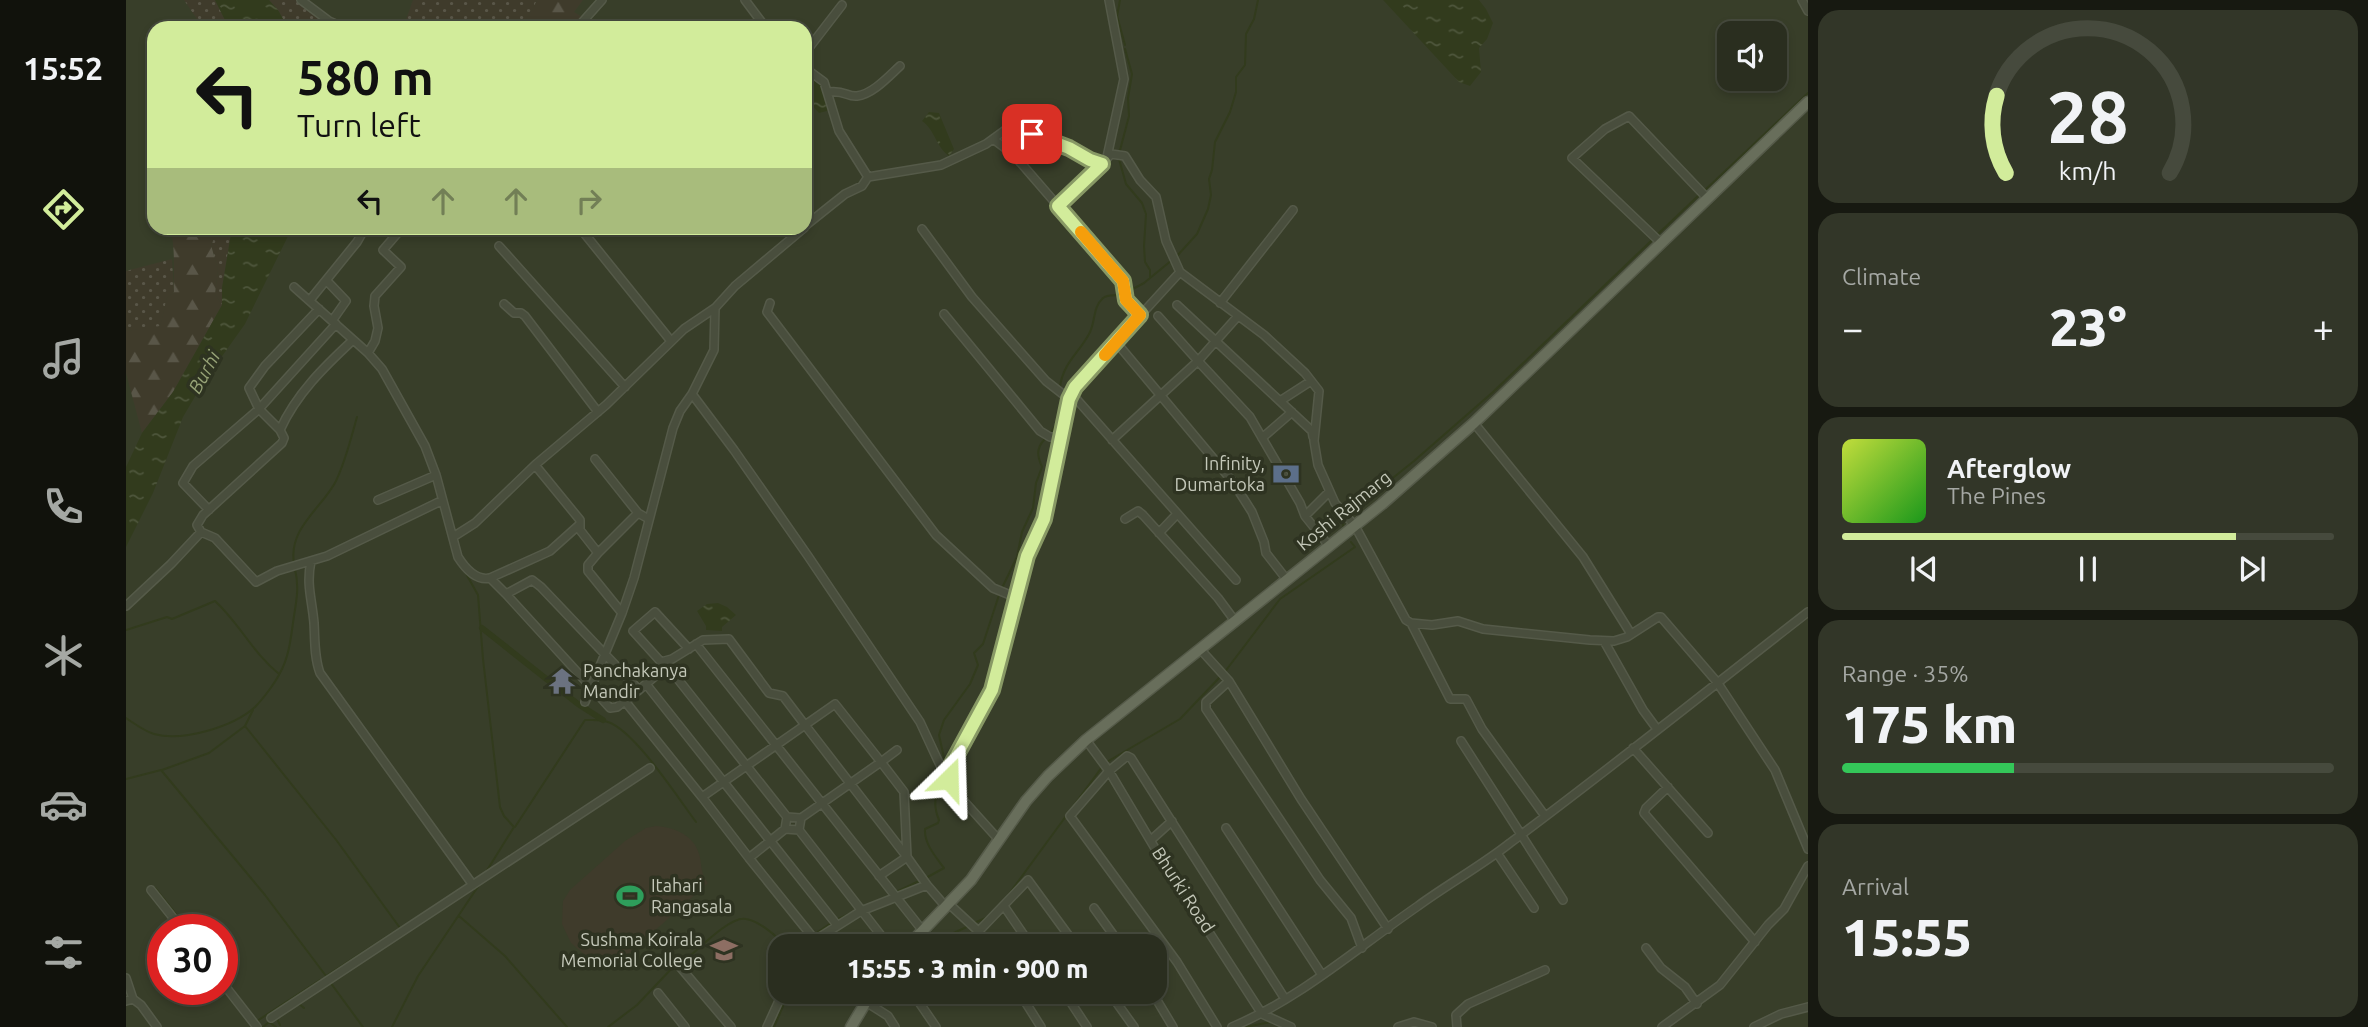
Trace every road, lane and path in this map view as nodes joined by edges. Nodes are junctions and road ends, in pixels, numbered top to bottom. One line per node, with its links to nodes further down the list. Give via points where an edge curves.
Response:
1 (301, 0): 8 (street)
2 (602, 0): 9 (street)
3 (745, 0): 10 (street)
4 (1109, 0): 17 (street, via 1124,79)
5 (1802, 0): 7 (street)
6 (842, 5): 11 (street)
7 (1808, 11)
8 (328, 21)
9 (583, 21)
10 (761, 21)
11 (812, 44)
12 (900, 65): 14 (street, via 881,84 856,97)
13 (812, 73): 14 (street)
14 (829, 92): 18 (street, via 839,131)
15 (1808, 102): 19 (main road, Koshi Rajmarg)
16 (993, 139): 17 (street, via 1014,128 1090,160); 18 (street, via 941,165); 20 (street, via 1013,153)
17 (1105, 160): 20 (street); 30 (street, via 1119,154 1129,159 1156,197 1166,241)
18 (868, 177): 22 (street)
19 (1707, 198): 28 (main road, Koshi Rajmarg); 28 (street, via 1629,116 1605,129 1572,158)
20 (1058, 206): 41 (street, via 1123,281 1126,300)
21 (1293, 210): 35 (street)
22 (812, 221)
23 (922, 229): 54 (street, via 972,297 1045,381)
24 (361, 235): 31 (street)
25 (396, 235): 49 (street, via 383,250 401,267 375,296 378,328)
26 (586, 235): 46 (street)
27 (795, 235): 38 (street)
28 (1661, 243): 60 (main road, Koshi Rajmarg)
29 (499, 246): 52 (street)
30 (1180, 272): 35 (street); 41 (street)
31 (326, 280): 33 (street); 44 (street, via 346,301)
32 (294, 287): 33 (street)
33 (310, 300): 39 (street)
34 (771, 303): 90 (street, via 767,312 936,535 976,574)
35 (1220, 303): 43 (street)
36 (504, 304): 58 (street, via 525,316)
37 (1177, 305): 48 (street)
38 (715, 308): 46 (street); 53 (street, via 714,350)
39 (319, 309): 44 (street); 57 (street, via 250,384)
40 (944, 314): 62 (street, via 1030,421 1048,437)
41 (1140, 315): 47 (street)
42 (1158, 316): 50 (street)
43 (1238, 316): 48 (street); 51 (street)
44 (334, 322): 45 (street); 57 (street)
45 (353, 340): 49 (street); 61 (street, via 305,389)
46 (671, 341): 52 (street)
47 (1116, 342): 54 (street); 55 (street)
48 (1216, 342): 50 (street); 56 (street)
49 (368, 353): 68 (street, via 399,398)
50 (1198, 361): 55 (street); 63 (street, via 1250,417)
51 (1311, 381): 56 (street); 65 (street, via 1319,391)
52 (625, 387): 58 (street)
53 (692, 394): 76 (street, via 673,428); 123 (street, via 816,568)
54 (1066, 396): 62 (street); 64 (street)
55 (1161, 396): 64 (street); 88 (street, via 1233,482 1252,512 1266,554)
56 (1280, 401): 59 (street)
57 (259, 409): 61 (street); 72 (street, via 192,466 184,480)
58 (598, 412): 67 (street)
59 (1292, 412): 63 (street); 65 (street, via 1312,431)
60 (1474, 423): 79 (main road, Koshi Rajmarg); 96 (street, via 1576,548)
61 (280, 430): 72 (street, via 282,443)
62 (1061, 437): 90 (street, via 1044,519)
63 (1262, 438): 75 (street)
64 (1112, 440): 74 (street)
65 (1314, 441): 69 (street)
66 (595, 459): 73 (street)
67 (535, 465): 78 (street, via 575,510); 82 (street, via 501,500)
68 (436, 475): 70 (street); 71 (street)
69 (1329, 492): 75 (street); 79 (street)
70 (377, 500)
71 (441, 501): 82 (street); 85 (street)
72 (209, 510): 80 (street, via 197,525)
73 (638, 513): 76 (street); 84 (street)
74 (1177, 514): 81 (street); 87 (street)
75 (1305, 516): 83 (street)
76 (647, 519): 93 (street)
77 (1125, 519): 81 (street, via 1138,511)
78 (579, 525): 84 (street); 86 (street, via 550,551)
79 (1355, 526): 83 (main road, Koshi Rajmarg); 95 (street)
80 (201, 532): 85 (street, via 215,538 256,582); 91 (street)
81 (1159, 533): 94 (street)
82 (453, 537): 86 (street, via 466,568 478,577)
83 (1329, 546): 88 (main road, Koshi Rajmarg)
84 (598, 553): 93 (street, via 588,571)
85 (311, 561): 148 (street, via 307,580 320,673)
86 (490, 578): 89 (street)
87 (1236, 580)
88 (1287, 580): 94 (main road, Koshi Rajmarg)
89 (506, 594): 100 (street, via 529,581 536,582); 108 (street)
90 (1015, 597): 123 (street, via 992,690)
91 (126, 606)
92 (1808, 612): 106 (street)
93 (622, 613): 100 (street)
94 (1235, 621): 99 (main road, Koshi Rajmarg)
95 (1411, 623): 97 (street, via 1458,621 1483,629); 129 (street, via 1450,699 1466,699 1482,729)
96 (1631, 634): 97 (street); 106 (street, via 1661,617)
97 (1604, 640): 113 (street)
98 (693, 646): 101 (street); 102 (street, via 654,612 633,631); 112 (street, via 703,640 729,639 769,694 783,696); 116 (street)
99 (1200, 649): 105 (street); 114 (main road, Koshi Rajmarg)
100 (605, 654): 108 (street); 109 (street)
101 (673, 659): 102 (street); 104 (street)
102 (661, 662): 103 (street)
103 (660, 672): 104 (street); 107 (street)
104 (673, 673): 120 (street)
105 (1227, 679): 159 (street); 171 (street, via 1206,702 1206,709 1320,880 1351,918)
106 (1717, 682): 113 (street); 141 (street, via 1775,770)
107 (646, 684): 109 (street); 124 (street)
108 (591, 688): 110 (street, via 610,708); 111 (street)
109 (639, 690): 110 (street)
110 (624, 701): 127 (street)
111 (585, 702)
112 (805, 725): 116 (street); 119 (street, via 835,704); 125 (street)
113 (1657, 729): 117 (street)
114 (1086, 740): 121 (street, Bhurki Road); 140 (main road, Koshi Rajmarg, via 1048,776)
115 (1461, 741): 137 (street)
116 (776, 746): 120 (street); 128 (street)
117 (1633, 748): 126 (street); 129 (street)
118 (897, 750): 119 (street)
119 (881, 762): 125 (street); 143 (street, via 904,792)
120 (747, 766): 124 (street); 130 (street)
121 (1106, 767): 132 (street, via 1129,756); 138 (street, Bhurki Road); 205 (street, via 1070,816 1177,962)
122 (650, 768): 148 (street)
123 (947, 769): 140 (street, via 954,790)
124 (724, 782): 127 (street); 139 (street)
125 (850, 784): 128 (street); 143 (street)
126 (1668, 787): 136 (street); 170 (street, via 1644,813)
127 (702, 797): 144 (street)
128 (822, 803): 131 (street); 146 (street)
129 (1545, 816): 137 (street)
130 (787, 817): 131 (street); 134 (street)
131 (801, 818): 135 (street)
132 (1172, 821): 138 (street); 178 (street)
133 (1226, 828): 175 (street)
134 (785, 829): 135 (street); 139 (street)
135 (799, 830): 156 (street)
136 (1708, 833)
137 (1522, 834): 142 (street); 151 (street)
138 (1151, 840): 191 (street, Bhurki Road)
139 (770, 841): 144 (street); 158 (street)
140 (999, 841): 152 (main road, Koshi Rajmarg)
141 (1808, 849)
142 (1497, 853): 155 (street); 159 (street)
143 (907, 857): 146 (street); 147 (street)
144 (749, 858): 162 (street)
145 (1808, 866): 170 (street, via 1784,909)
146 (879, 876): 150 (street)
147 (924, 881): 150 (street); 152 (street)
148 (473, 885): 192 (street)
149 (151, 890): 157 (street)
150 (894, 895): 156 (street); 160 (street)
151 (1563, 900)
152 (948, 905): 160 (main road, Koshi Rajmarg); 161 (street)
153 (1004, 906): 161 (street); 167 (street); 168 (street, via 1028,880)
154 (1094, 908): 169 (street)
155 (1534, 908)
156 (860, 910): 158 (street); 164 (street)
157 (170, 914)
158 (834, 920): 163 (street)
159 (1388, 929): 171 (street)
160 (923, 931): 165 (main road, Koshi Rajmarg)
161 (977, 931): 166 (street)
162 (811, 934)
163 (818, 934)
164 (879, 934)
165 (920, 934)
166 (979, 934)
167 (1023, 934)
168 (1067, 934)
169 (1113, 934)
170 (1755, 942): 189 (street, via 1720,985)
171 (1362, 948): 175 (street)
172 (1646, 948): 189 (street)
173 (675, 961): 196 (street)
174 (1545, 970): 210 (street, via 1468,1004 1456,1015)
175 (1322, 975): 178 (street)
176 (126, 978): 179 (street)
177 (658, 993): 195 (street)
178 (1285, 999): 191 (street)
179 (130, 1000): 193 (street, via 141,1005)
180 (238, 1003): 194 (street)
181 (778, 1004): 197 (street)
182 (865, 1004): 198 (main road)
183 (876, 1004): 199 (street)
184 (921, 1004): 200 (street)
185 (1027, 1004): 201 (street)
186 (1071, 1004): 202 (street)
187 (1118, 1004): 203 (street)
188 (1159, 1004): 204 (street)
189 (1697, 1004): 211 (street)
190 (1808, 1007): 212 (street)
191 (1262, 1014): 206 (street); 207 (street)
192 (271, 1018)
193 (157, 1027)
194 (257, 1027)
195 (685, 1027)
196 (731, 1027)
197 (768, 1027)
198 (851, 1027)
199 (895, 1027)
200 (936, 1027)
201 (1041, 1027)
202 (1087, 1027)
203 (1134, 1027)
204 (1173, 1027)
205 (1217, 1027)
206 (1231, 1027)
207 (1291, 1027)
208 (1398, 1027): 209 (street, via 1414,1022)
209 (1432, 1027)
210 (1457, 1027)
211 (1662, 1027)
212 (1754, 1027)

